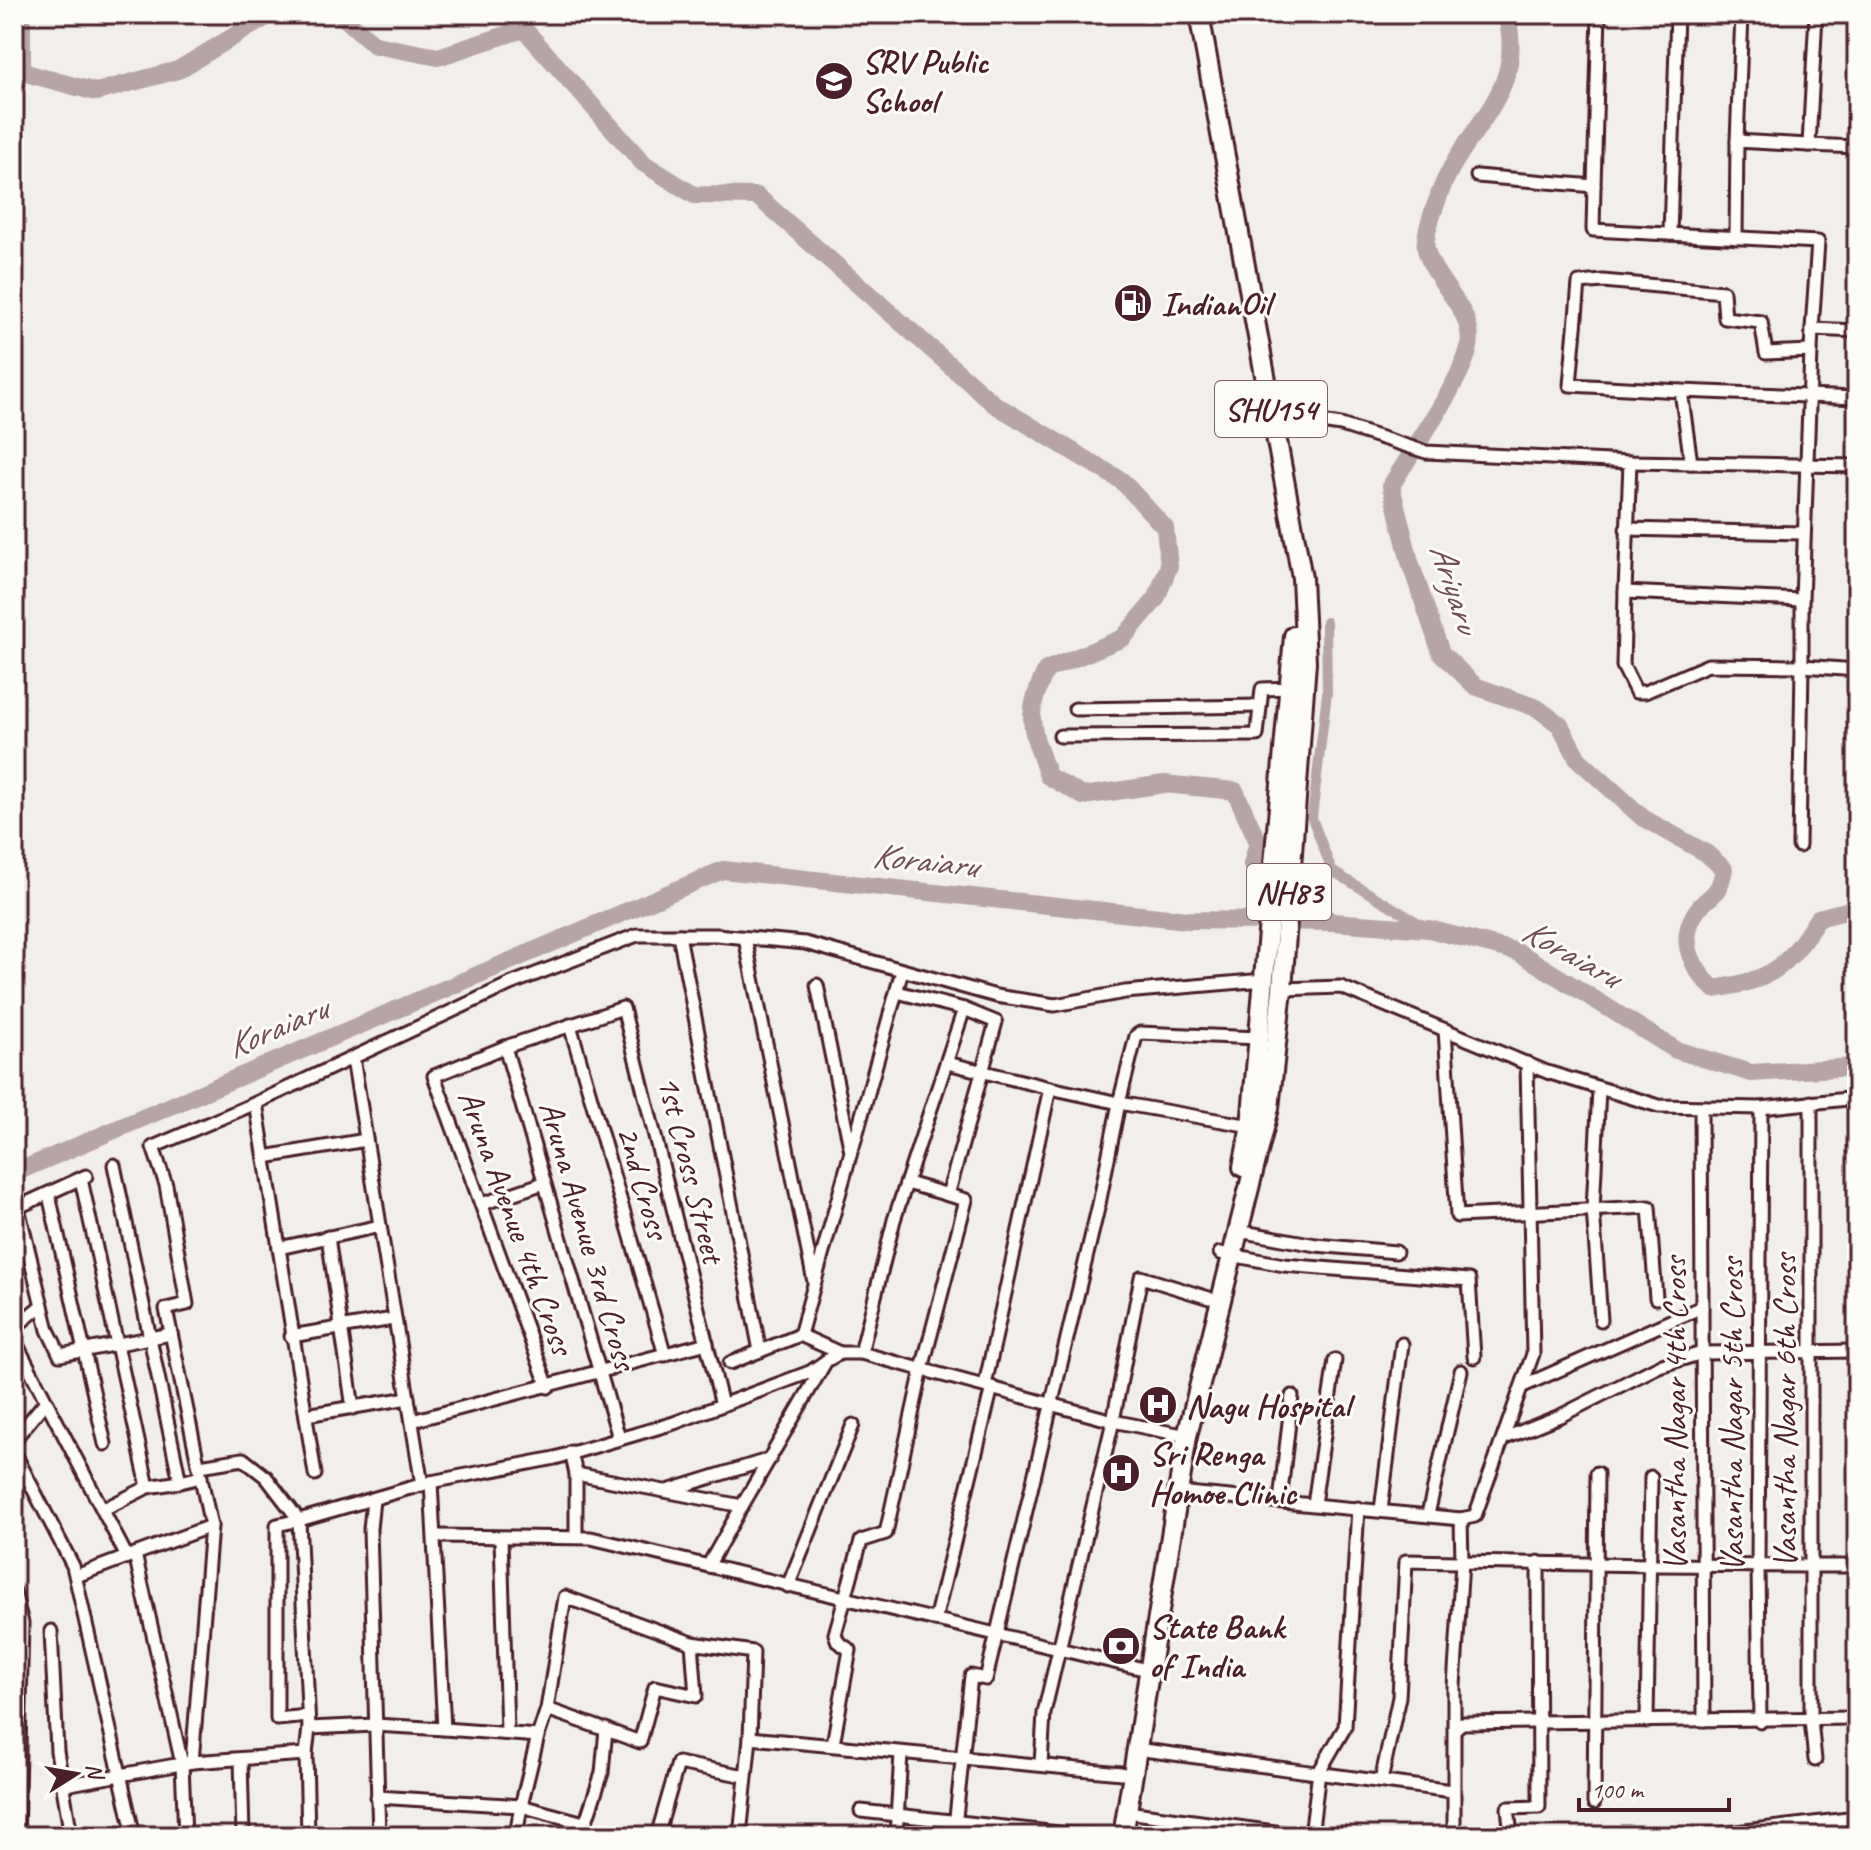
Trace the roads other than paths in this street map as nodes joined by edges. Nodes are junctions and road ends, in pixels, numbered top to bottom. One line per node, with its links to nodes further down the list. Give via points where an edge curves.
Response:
1 (1189, 14): 20 (highway, NH83)
2 (1199, 14): 20 (highway, SHU154)
3 (1599, 14): 11 (street)
4 (1677, 14): 12 (street)
5 (1742, 14): 7 (street)
6 (1816, 14): 8 (street)
7 (1737, 141): 8 (street); 13 (street)
8 (1809, 145): 9 (street)
9 (1857, 147)
10 (1477, 176): 11 (street)
11 (1594, 186): 12 (street, via 1593,230)
12 (1670, 234): 13 (street)
13 (1736, 238): 14 (street, via 1818,242)
14 (1812, 329): 15 (street); 16 (street)
15 (1857, 331)
16 (1811, 351): 17 (street, via 1766,353 1761,322 1725,318 1723,292 1579,283 1570,385); 18 (street)
17 (1681, 391): 18 (street); 22 (street)
18 (1808, 396): 19 (street); 23 (street)
19 (1857, 398)
20 (1266, 413): 21 (street, via 1385,436 1426,452); 31 (highway, NH83, via 1287,557); 35 (highway, SHU154, via 1302,578 1306,662)
21 (1630, 462): 22 (street); 25 (street)
22 (1691, 463): 23 (street)
23 (1805, 465): 24 (street); 26 (street)
24 (1857, 466)
25 (1626, 529): 26 (street); 27 (street)
26 (1802, 533): 28 (street)
27 (1625, 592): 28 (street); 29 (street, via 1623,666 1636,692 1708,665)
28 (1802, 600): 29 (street)
29 (1802, 666): 30 (street); 36 (street)
30 (1857, 670)
31 (1292, 688): 32 (street, via 1262,689); 35 (highway, NH83, via 1282,741)
32 (1260, 706): 33 (street); 34 (street, via 1257,735)
33 (1075, 709)
34 (1060, 736)
35 (1286, 807): 40 (highway, NH83); 41 (highway, NH83)
36 (1799, 846)
37 (679, 935): 38 (street); 49 (street, via 637,935 600,947); 97 (street)
38 (745, 938): 39 (street, via 805,943); 80 (street)
39 (902, 971): 40 (street, via 996,996 1055,1005); 43 (street)
40 (1264, 975): 47 (highway, NH83)
41 (1282, 983): 46 (street, via 1341,987); 75 (highway, NH83, via 1269,1108)
42 (817, 985): 63 (street)
43 (897, 992): 44 (street); 63 (street)
44 (964, 1009): 50 (street); 52 (street, via 996,1022)
45 (570, 1025): 48 (street); 94 (street, 1st Cross Street, via 623,1008); 105 (street, 2nd Cross)
46 (1445, 1030): 51 (street); 73 (street, via 1457,1216)
47 (1259, 1038): 58 (street, via 1140,1033); 61 (highway, NH83)
48 (505, 1047): 66 (street, Aruna Avenue 3rd Cross); 70 (street, Aruna Avenue 4th Cross, via 434,1076)
49 (353, 1058): 57 (street); 62 (street)
50 (947, 1063): 52 (street); 67 (street)
51 (1527, 1063): 54 (street); 73 (street)
52 (982, 1071): 53 (street); 69 (street)
53 (1050, 1088): 58 (street); 113 (street)
54 (1599, 1089): 59 (street, via 1659,1106); 72 (street)
55 (1857, 1098): 56 (street)
56 (1811, 1102): 60 (street); 98 (street, Vasantha Nagar 6th Cross)
57 (256, 1103): 64 (street); 89 (street, via 153,1147 166,1185 187,1304 166,1309)
58 (1119, 1103): 61 (street); 119 (street)
59 (1701, 1108): 60 (street); 84 (street, Vasantha Nagar 4th Cross)
60 (1761, 1108): 101 (street, Vasantha Nagar 5th Cross)
61 (1251, 1126): 79 (highway, NH83)
62 (366, 1140): 64 (street); 74 (street)
63 (851, 1152): 80 (street)
64 (265, 1157): 77 (street)
65 (114, 1165): 93 (street)
66 (544, 1183): 70 (street); 111 (street, Aruna Avenue 3rd Cross)
67 (907, 1183): 69 (street); 103 (street)
68 (49, 1195): 71 (street); 96 (street, via 84,1177); 100 (street)
69 (948, 1195): 110 (street, via 966,1200)
70 (482, 1204): 115 (street, Aruna Avenue 4th Cross)
71 (16, 1209): 83 (street)
72 (1593, 1209): 73 (street); 82 (street, via 1649,1207); 86 (street)
73 (1528, 1211): 114 (street, via 1533,1354)
74 (380, 1226): 76 (street); 85 (street)
75 (1238, 1231): 78 (street); 79 (highway, NH83)
76 (328, 1237): 77 (street); 87 (street)
77 (279, 1248): 91 (street)
78 (1396, 1252)
79 (1226, 1254): 81 (highway, NH83); 106 (street, via 1284,1265 1469,1280); 126 (highway, NH83)
80 (814, 1285): 90 (street)
81 (1209, 1298): 124 (street, via 1141,1277); 126 (highway, NH83)
82 (1656, 1298)
83 (42, 1305): 88 (street); 100 (street, via 56,1351 64,1356)
84 (1702, 1307): 104 (street, Vasantha Nagar 4th Cross); 114 (street)
85 (393, 1319): 87 (street); 117 (street)
86 (1601, 1320)
87 (343, 1327): 91 (street); 121 (street)
88 (14, 1328)
89 (171, 1334): 93 (street); 134 (street)
90 (800, 1335): 97 (street); 102 (street)
91 (291, 1336): 122 (street)
92 (14, 1339): 118 (street)
93 (150, 1339): 96 (street); 139 (street)
94 (707, 1343): 105 (street); 120 (street, 1st Cross Street)
95 (1402, 1344): 150 (street)
96 (119, 1345): 100 (street); 141 (street)
97 (760, 1351): 109 (street)
98 (1811, 1351): 99 (street); 101 (street); 164 (street, Vasantha Nagar 6th Cross)
99 (1857, 1351)
100 (85, 1352): 130 (street)
101 (1759, 1352): 104 (street); 163 (street, Vasantha Nagar 5th Cross)
102 (840, 1353): 103 (street); 108 (street)
103 (861, 1353): 110 (street)
104 (1702, 1353): 128 (street, via 1659,1366); 167 (street, Vasantha Nagar 4th Cross)
105 (665, 1355): 111 (street)
106 (1474, 1357)
107 (1335, 1360): 146 (street)
108 (826, 1361): 120 (street); 133 (street)
109 (730, 1363)
110 (922, 1369): 113 (street); 171 (street, via 886,1533 861,1541)
111 (600, 1371): 115 (street); 127 (street, Aruna Avenue 3rd Cross)
112 (1461, 1371): 151 (street)
113 (988, 1386): 119 (street); 172 (street)
114 (1523, 1386): 128 (street)
115 (548, 1387): 123 (street)
116 (1292, 1396): 145 (street)
117 (408, 1398): 121 (street); 123 (street)
118 (46, 1401): 129 (street); 149 (street)
119 (1049, 1403): 124 (street); 174 (street)
120 (722, 1405): 127 (street)
121 (353, 1408): 122 (street)
122 (306, 1415): 136 (street)
123 (412, 1421): 140 (street)
124 (1113, 1421): 126 (street); 176 (street)
125 (853, 1425): 169 (street)
126 (1182, 1436): 143 (highway, NH83); 177 (highway, NH83)
127 (619, 1438): 132 (street)
128 (1505, 1438): 152 (street, via 1475,1516)
129 (14, 1440)
130 (105, 1444)
131 (14, 1452): 168 (street)
132 (571, 1452): 137 (street); 140 (street)
133 (770, 1459): 142 (street); 147 (street)
134 (200, 1472): 139 (street); 153 (street, via 243,1459 266,1477); 154 (street)
135 (1597, 1473): 161 (street)
136 (315, 1474)
137 (576, 1474): 142 (street); 155 (street)
138 (1651, 1477): 166 (street)
139 (180, 1482): 141 (street)
140 (426, 1484): 144 (street); 156 (street)
141 (148, 1487): 149 (street)
142 (667, 1492): 147 (street)
143 (1177, 1492): 145 (street); 195 (highway, NH83)
144 (373, 1500): 153 (street); 187 (street)
145 (1280, 1501): 146 (street)
146 (1314, 1504): 148 (street)
147 (742, 1506): 162 (street)
148 (1358, 1508): 150 (street); 203 (street, via 1345,1727)
149 (104, 1509): 158 (street)
150 (1381, 1510): 151 (street)
151 (1428, 1514): 152 (street)
152 (1461, 1519): 159 (street)
153 (299, 1520): 183 (street); 183 (street, via 277,1525 277,1719)
154 (211, 1526): 158 (street); 201 (street)
155 (576, 1535): 157 (street); 162 (street)
156 (437, 1536): 157 (street); 189 (street)
157 (501, 1538): 191 (street)
158 (131, 1556): 168 (street); 201 (street)
159 (1462, 1562): 160 (street); 188 (street); 207 (street, via 1406,1561 1399,1697)
160 (1538, 1562): 161 (street); 186 (street)
161 (1594, 1562): 166 (street); 184 (street)
162 (708, 1566): 169 (street)
163 (1758, 1566): 164 (street); 167 (street); 185 (street, Vasantha Nagar 5th Cross)
164 (1812, 1566): 165 (street); 181 (street, Vasantha Nagar 6th Cross)
165 (1857, 1566)
166 (1647, 1567): 167 (street); 182 (street)
167 (1703, 1568): 180 (street, Vasantha Nagar 4th Cross)
168 (76, 1576): 205 (street)
169 (788, 1586): 171 (street)
170 (15, 1597): 219 (street, via 22,1623)
171 (845, 1599): 172 (street); 194 (street, via 835,1639 850,1650)
172 (935, 1620): 174 (street)
173 (51, 1631): 208 (street, via 57,1751)
174 (996, 1635): 176 (street); 198 (street, via 986,1679 971,1676)
175 (692, 1643): 178 (street, via 565,1597); 190 (street, via 696,1696 655,1687 640,1742); 193 (street, via 753,1652)
176 (1058, 1648): 177 (street); 202 (street, via 1044,1713)
177 (1139, 1668): 195 (highway, NH83)
178 (547, 1709): 190 (street); 192 (street)
179 (1857, 1718): 181 (street)
180 (1704, 1720): 182 (street); 185 (street)
181 (1811, 1720): 185 (street); 200 (street, Vasantha Nagar 6th Cross)
182 (1647, 1721): 184 (street)
183 (309, 1722): 187 (street); 196 (street)
184 (1595, 1722): 186 (street); 211 (street)
185 (1760, 1722)
186 (1539, 1723): 188 (street, via 1462,1723); 237 (street, via 1539,1807 1508,1808)
187 (375, 1725): 189 (street); 210 (street)
188 (1456, 1728): 209 (street)
189 (444, 1729): 191 (street)
190 (606, 1729): 218 (street, via 602,1773)
191 (507, 1731): 192 (street)
192 (538, 1736): 212 (street)
193 (750, 1738): 194 (street); 206 (street)
194 (833, 1744): 197 (street)
195 (1131, 1748): 203 (street); 204 (highway, NH83); 214 (highway, NH83)
196 (306, 1754): 199 (street); 224 (street)
197 (901, 1754): 198 (street); 215 (street)
198 (962, 1756): 202 (street); 217 (street)
199 (241, 1759): 201 (street); 223 (street)
200 (1815, 1760)
201 (187, 1763): 205 (street); 222 (street)
202 (1041, 1764): 204 (street)
203 (1319, 1772): 207 (street); 235 (street)
204 (1121, 1773): 233 (highway, NH83)
205 (122, 1775): 208 (street); 221 (street)
206 (745, 1776): 228 (street, via 678,1763); 229 (street)
207 (1381, 1781): 209 (street)
208 (65, 1785): 220 (street)
209 (1452, 1791): 236 (street)
210 (377, 1797): 212 (street); 225 (street)
211 (1594, 1803)
212 (521, 1806): 218 (street); 226 (street)
213 (861, 1811): 215 (street)
214 (1127, 1812): 234 (highway, NH83); 235 (street)
215 (897, 1815): 217 (street); 230 (street)
216 (1857, 1818): 238 (street)
217 (954, 1821): 231 (street); 232 (street)
218 (584, 1823): 227 (street)
219 (17, 1836)
220 (71, 1836)
221 (134, 1836)
222 (185, 1836)
223 (243, 1836)
224 (308, 1836)
225 (379, 1836)
226 (516, 1836)
227 (581, 1836)
228 (657, 1836)
229 (740, 1836)
230 (896, 1836)
231 (954, 1836)
232 (1086, 1836)
233 (1112, 1836)
234 (1123, 1836)
235 (1308, 1836)
236 (1454, 1836)
237 (1511, 1836)
238 (1701, 1836)

